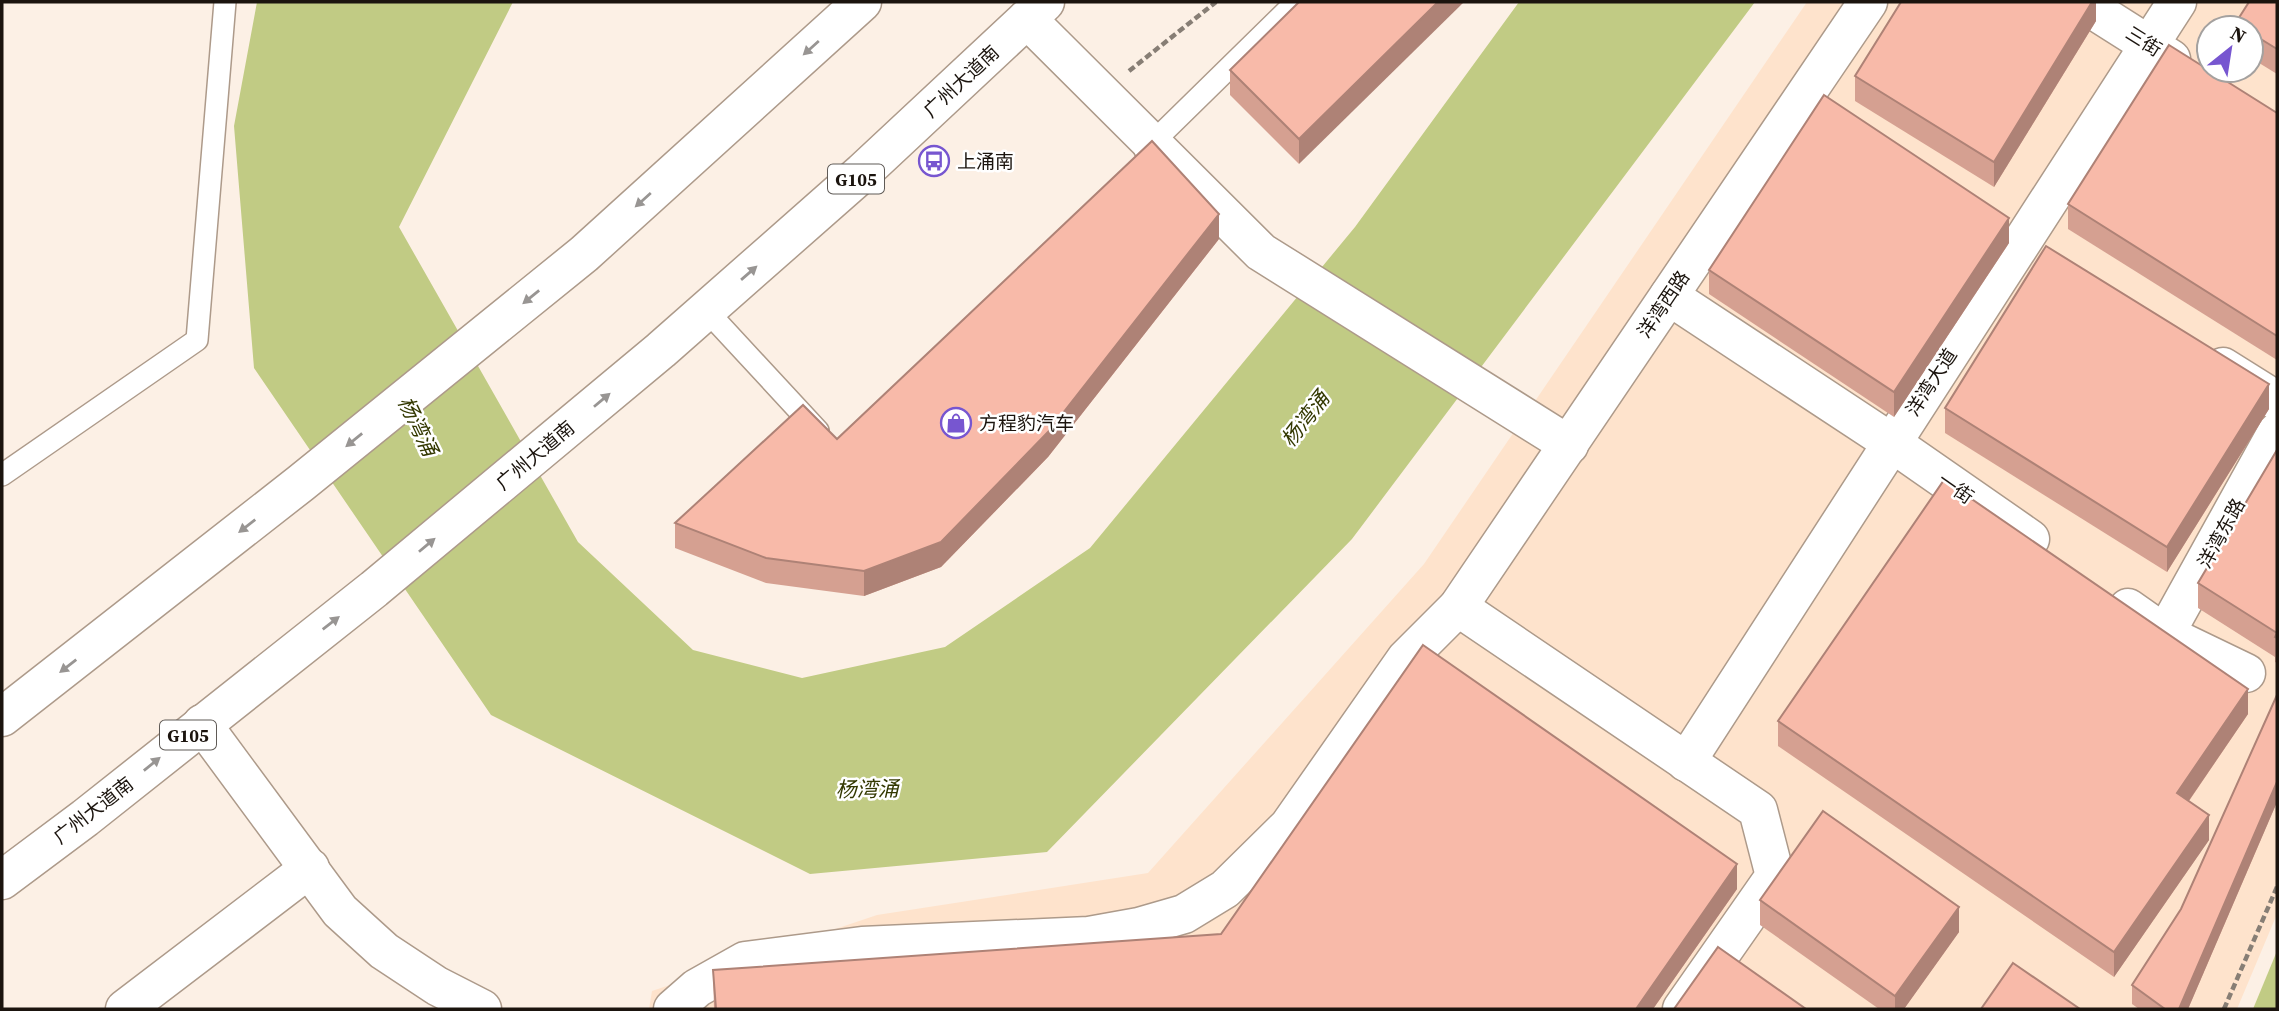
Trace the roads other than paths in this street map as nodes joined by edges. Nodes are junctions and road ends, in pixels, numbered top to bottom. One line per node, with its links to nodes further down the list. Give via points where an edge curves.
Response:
1 (225, 2): 23 (lane, via 197,340)
2 (862, 2): 29 (main road, one-way to 29, via 584,254)
3 (1296, 2): 12 (lane)
4 (1868, 2): 10 (main road, 洋湾西路)
5 (2081, 2): 8 (main road, 三街)
6 (2177, 2): 8 (main road, 洋湾大道)
7 (1036, 11): 12 (main road); 16 (main road, 广州大道南 / G105, one-way to 7)
8 (2148, 44): 9 (main road, 三街); 13 (main road, 洋湾大道)
9 (2195, 74)
10 (1804, 96): 11 (main road); 15 (main road, 洋湾西路)
11 (1839, 119)
12 (1142, 153): 21 (main road, via 1261,252)
13 (2012, 231): 14 (main road); 20 (main road, 洋湾大道)
14 (2058, 261)
15 (1669, 296): 20 (main road, 一街); 21 (main road, 洋湾西路)
16 (706, 310): 22 (lane); 30 (main road, 广州大道南 / G105, one-way to 16, via 374,589)
17 (2196, 350): 18 (main road)
18 (2277, 401)
19 (2277, 432): 27 (main road, 洋湾东路)
20 (1892, 443): 24 (main road, 一街); 31 (main road, 洋湾大道)
21 (1569, 445): 26 (main road, 洋湾西路)
22 (832, 446)
23 (2, 475)
24 (2063, 562)
25 (2097, 586): 27 (main road)
26 (1458, 607): 31 (main road); 36 (main road, 洋湾西路, via 1406,659 1289,826 1225,889 1184,914 1089,936 862,946 745,961 697,988)
27 (2165, 634): 28 (main road)
28 (2246, 673)
29 (2, 717)
30 (202, 724): 32 (main road); 33 (main road, 广州大道南 / G105, one-way to 30)
31 (1686, 762): 37 (main road, via 1758,810 1774,876)
32 (310, 868): 34 (main road); 35 (main road, via 340,911 384,951)
33 (2, 880)
34 (125, 1009)
35 (482, 1009)
36 (673, 1009)
37 (1682, 1009)

